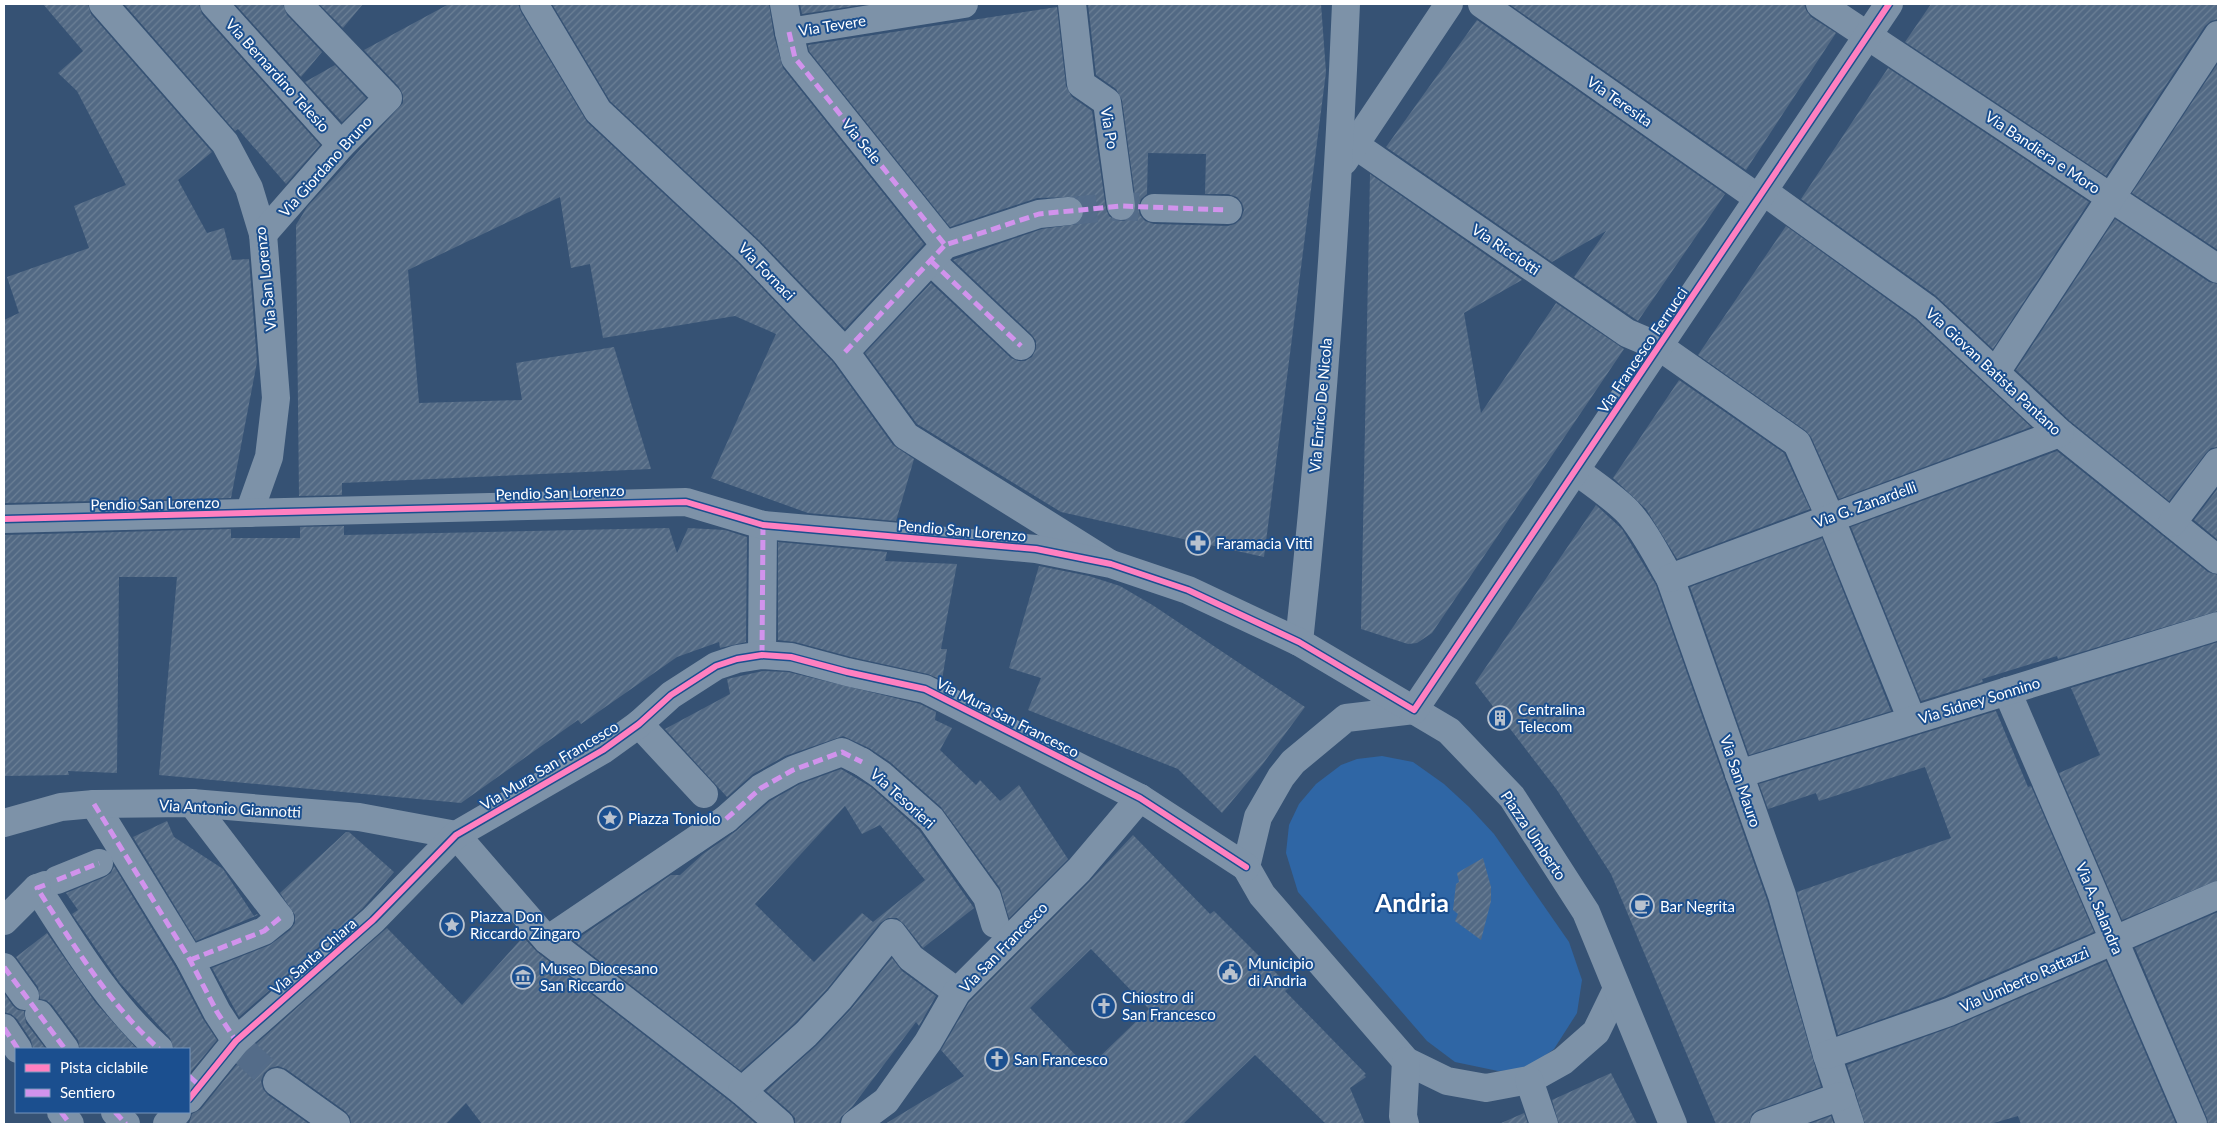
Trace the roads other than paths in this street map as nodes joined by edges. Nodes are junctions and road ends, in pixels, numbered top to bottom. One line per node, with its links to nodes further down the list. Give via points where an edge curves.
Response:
1 (103, 4): 25 (street, Via San Lorenzo, via 225,143 249,188)
2 (214, 4): 16 (street, Via Bernardino Telesio)
3 (298, 4): 16 (street, Via Giordano Bruno, via 388,98)
4 (534, 4): 30 (street, Via Fornaci, via 598,111 749,252)
5 (784, 4): 13 (street, Via Sele)
6 (964, 4): 13 (street, Via Tevere)
7 (1072, 4): 21 (street, Via Po, via 1081,84 1107,102)
8 (1346, 4): 18 (street, Via Enrico De Nicola)
9 (1449, 4): 17 (street)
10 (1482, 4): 19 (street, Via Teresita)
11 (1820, 4): 15 (street, Via Bandiera e Moro)
12 (1889, 4): 15 (street, Via Francesco Ferrucci)
13 (789, 32): 26 (street, Via Sele, via 795,58)
14 (2218, 35): 20 (street)
15 (1868, 36): 19 (street, Via Francesco Ferrucci); 20 (street, Via Bandiera e Moro)
16 (342, 145): 25 (street, Via Giordano Bruno)
17 (1354, 145): 18 (street); 29 (street, Via Ricciotti, via 1628,333)
18 (1339, 168): 44 (street, Via Enrico De Nicola)
19 (1761, 195): 29 (street, Via Francesco Ferrucci); 31 (street, Via Giovan Batista Pantano, via 1926,308)
20 (2111, 198): 27 (street, Via Bandiera e Moro); 31 (street)
21 (1121, 206)
22 (1154, 208): 23 (street)
23 (1228, 210)
24 (1069, 211): 26 (street, via 1038,214)
25 (263, 234): 35 (street, Via San Lorenzo, via 276,398 269,457)
26 (938, 253): 28 (street, Via Sele); 30 (street)
27 (2218, 269)
28 (1021, 346)
29 (1660, 347): 34 (street, Via Francesco Ferrucci); 36 (street, Via Ricciotti, via 1797,443)
30 (845, 352): 41 (street, Via Fornaci, via 906,436)
31 (1996, 372): 32 (street, Via Giovan Batista Pantano)
32 (2060, 432): 36 (street, Via G. Zanardelli); 38 (street, Via Giovan Batista Pantano)
33 (2218, 462): 38 (street)
34 (1576, 471): 42 (street, Via San Mauro, via 1629,514); 47 (street, Via Francesco Ferrucci)
35 (249, 513): 37 (street, Pendio San Lorenzo); 39 (street, Pendio San Lorenzo, via 686,502)
36 (1830, 517): 42 (street, Via G. Zanardelli); 48 (street, Via Ricciotti)
37 (4, 519)
38 (2172, 523): 40 (street, Via Giovan Batista Pantano)
39 (763, 525): 41 (street, Pendio San Lorenzo, via 1036,549); 45 (street)
40 (2218, 560)
41 (1111, 564): 44 (street, Piazza Umberto, via 1188,590)
42 (1670, 578): 50 (street, Via San Mauro)
43 (2218, 626): 46 (street, Via Sidney Sonnino)
44 (1299, 642): 47 (street, Piazza Umberto)
45 (762, 655): 49 (street, Via Mura San Francesco, via 716,666 671,695); 52 (street, Via Mura San Francesco, via 791,657 925,689)
46 (2007, 691): 48 (street, Via Sidney Sonnino); 63 (street, Via A. Salandra)
47 (1414, 710): 58 (street, via 1346,718 1299,757 1281,777 1258,817); 67 (street, Piazza Umberto, via 1449,731 1512,797 1586,912)
48 (1912, 720): 50 (street, Via Sidney Sonnino)
49 (639, 724): 51 (street); 56 (street, Via Mura San Francesco, via 603,750)
50 (1739, 774): 74 (street, Via San Mauro, via 1782,895)
51 (704, 794)
52 (1140, 798): 58 (street, Via Mura San Francesco); 68 (street, Via San Francesco, via 1079,870)
53 (192, 803): 54 (street, Via Antonio Giannotti); 56 (street, Via Antonio Giannotti, via 359,817); 65 (street, via 280,918 264,930)
54 (94, 804): 55 (street, Via Antonio Giannotti, via 61,807); 57 (street)
55 (4, 823)
56 (456, 835): 64 (street); 70 (street, Via Santa Chiara, via 373,920)
57 (112, 858): 59 (street); 65 (street)
58 (1246, 867): 75 (street, via 1262,895)
59 (46, 884): 61 (street); 71 (street, via 81,956)
60 (2218, 895): 63 (street, Via Umberto Rattazzi)
61 (4, 921)
62 (995, 924): 64 (street, Via Tesorieri, via 988,896 931,819 881,775 842,752 815,761 761,788 726,819)
63 (2114, 939): 74 (street, Via Umberto Rattazzi, via 1949,1012); 95 (street, Via A. Salandra)
64 (547, 940): 79 (street)
65 (190, 960): 70 (street)
66 (4, 967): 73 (street)
67 (1617, 989): 76 (street, via 1596,1032 1563,1061); 92 (street, Piazza Umberto)
68 (958, 992): 79 (street, via 911,958 892,933 806,1034); 89 (street, Via San Francesco, via 928,1042 886,1101)
69 (4, 1028): 72 (street)
70 (239, 1046): 78 (street, Via Santa Chiara)
71 (151, 1047)
72 (17, 1048)
73 (64, 1048)
74 (1827, 1055): 80 (street, Via San Mauro)
75 (1406, 1061): 76 (street, via 1447,1081 1486,1088); 90 (street)
76 (1529, 1080): 91 (street)
77 (278, 1082): 87 (street)
78 (192, 1087)
79 (742, 1091): 88 (street)
80 (1841, 1096): 93 (street); 94 (street, Via San Mauro)
81 (62, 1113): 84 (street)
82 (116, 1113): 85 (street)
83 (177, 1113): 86 (street)
84 (70, 1124)
85 (126, 1124)
86 (167, 1124)
87 (336, 1124)
88 (780, 1124)
89 (855, 1124)
90 (1406, 1124)
91 (1544, 1124)
92 (1673, 1124)
93 (1764, 1124)
94 (1850, 1124)
95 (2193, 1124)

